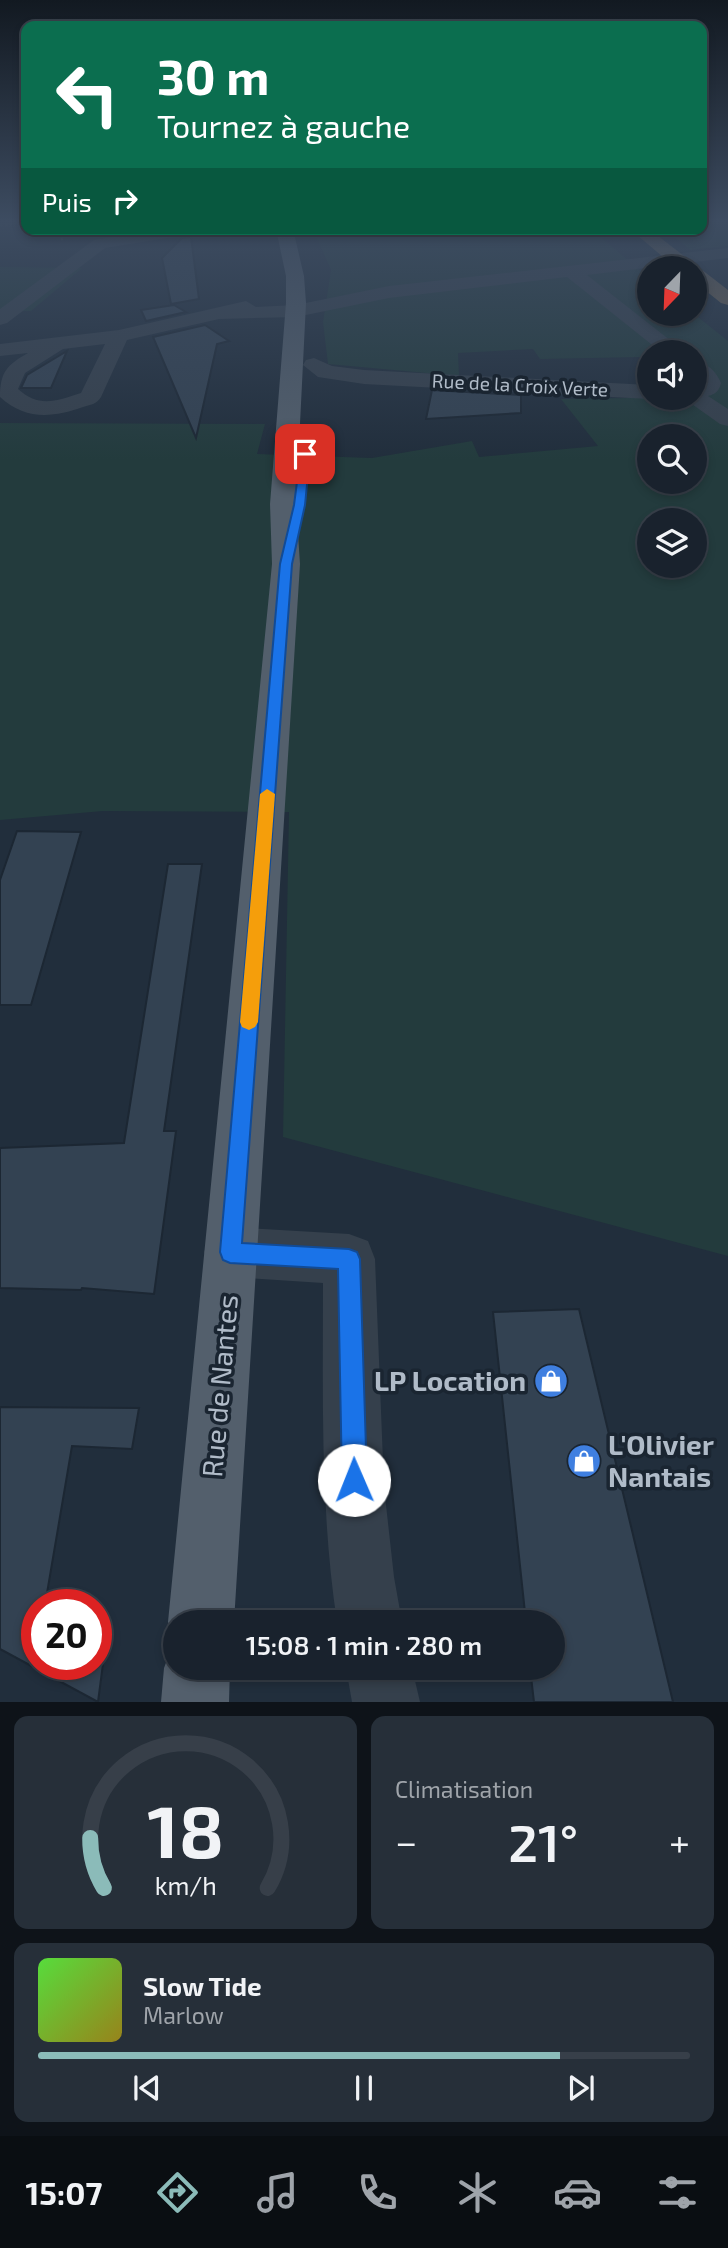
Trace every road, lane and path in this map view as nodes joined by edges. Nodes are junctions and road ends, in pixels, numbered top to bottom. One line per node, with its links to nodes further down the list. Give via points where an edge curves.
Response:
1 (25, 300): 9 (street)
2 (301, 300): 11 (main road, Rue de Nantes)
3 (304, 300): 11 (main road)
4 (348, 300): 11 (street)
5 (350, 300): 11 (street)
6 (609, 300): 13 (street)
7 (707, 305): 10 (highway)
8 (256, 309): 11 (street); 11 (street); 12 (street)
9 (0, 319)
10 (728, 321)
11 (307, 329): 16 (street, Rue de la Croix Verte, via 322,385 343,378); 19 (main road, Rue de Nantes, via 299,505 286,564)
12 (119, 335): 14 (street); 14 (street, via 90,397 39,411 19,405 6,390 16,369)
13 (660, 340)
14 (62, 343): 15 (street)
15 (0, 351)
16 (637, 391)
17 (707, 404): 18 (street)
18 (728, 419)
19 (230, 1252): 20 (main road, Rue de Nantes); 21 (street, via 349,1259 355,1508 359,1570)
20 (202, 1610)
21 (367, 1610)
22 (196, 1680): 24 (main road)
23 (381, 1680): 25 (street)
24 (195, 1702)
25 (386, 1702)

